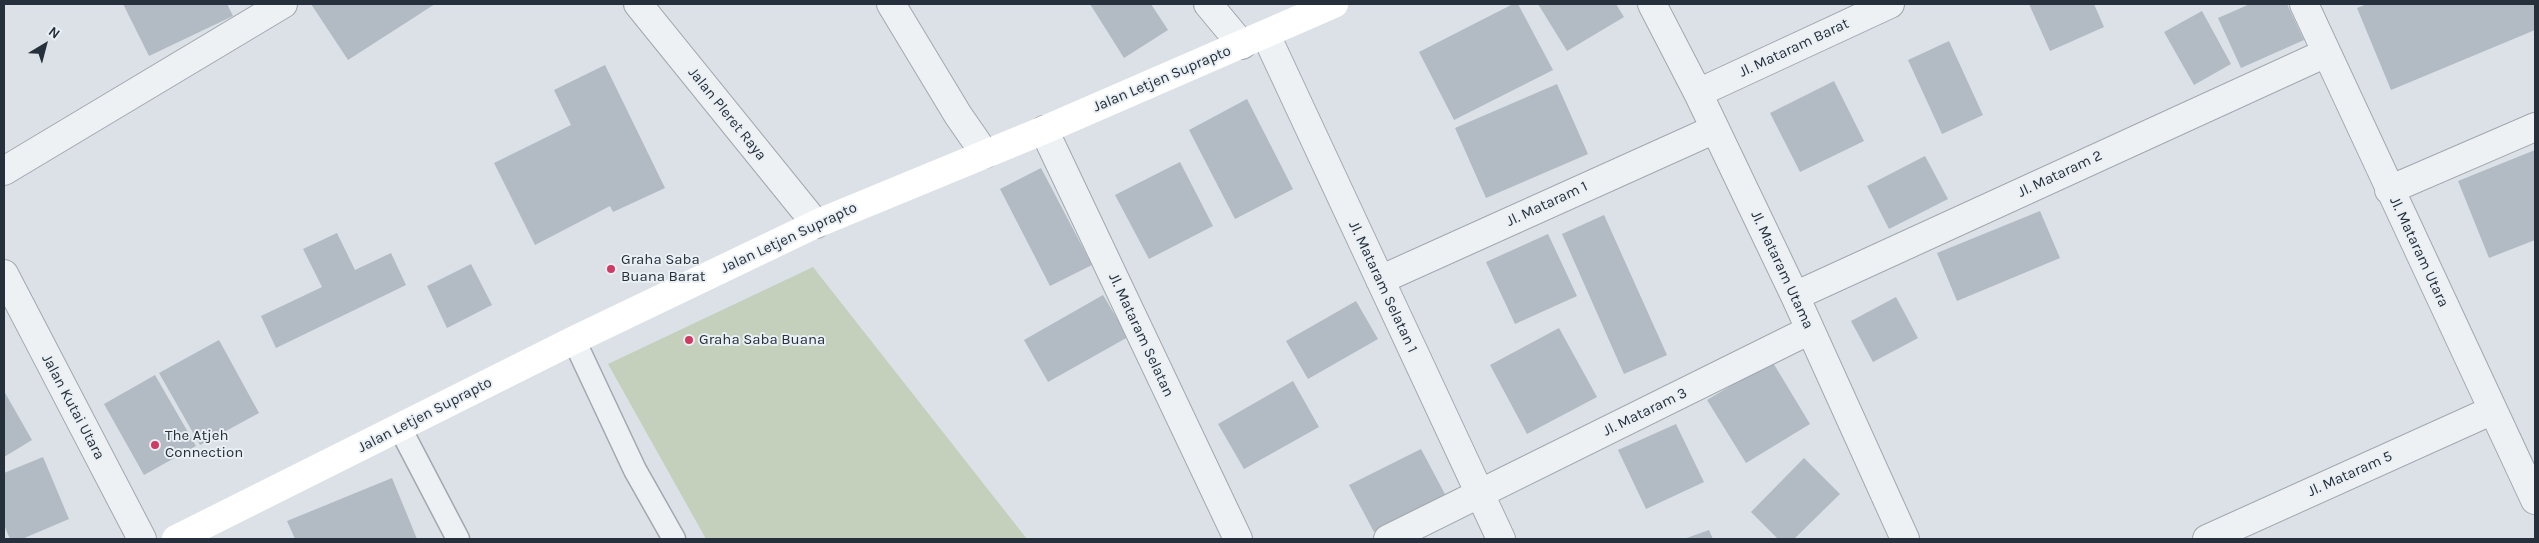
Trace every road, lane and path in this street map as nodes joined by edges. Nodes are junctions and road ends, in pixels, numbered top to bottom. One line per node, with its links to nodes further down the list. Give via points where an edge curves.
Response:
1 (283, 4): 16 (street)
2 (638, 4): 18 (street, Jalan Pleret Raya)
3 (891, 4): 15 (street)
4 (1208, 4): 9 (street, Jl. Mataram Selatan 1)
5 (1334, 4): 9 (main road, Jalan Letjen Suprapto)
6 (1652, 4): 11 (street, Jl. Mataram Utama)
7 (1890, 4): 11 (street, Jl. Mataram Barat)
8 (2304, 4): 10 (street, Jl. Mataram Utara)
9 (1254, 40): 14 (main road, Jalan Letjen Suprapto); 20 (street, Jl. Mataram Selatan 1)
10 (2326, 53): 17 (street, Jl. Mataram Utara); 21 (street, Jl. Mataram 2)
11 (1698, 93): 13 (street, Jl. Mataram Utama)
12 (2535, 127): 17 (street)
13 (1716, 129): 20 (street, Jl. Mataram 1); 21 (street, Jl. Mataram Utama)
14 (1044, 130): 15 (main road, Jalan Letjen Suprapto); 33 (street, Jl. Mataram Selatan)
15 (985, 154): 18 (main road, Jalan Letjen Suprapto)
16 (4, 172)
17 (2389, 190): 24 (street, Jl. Mataram Utara)
18 (816, 224): 23 (main road, Jalan Letjen Suprapto)
19 (4, 274): 29 (street, Jalan Kutai Utara)
20 (1380, 280): 26 (street, Jl. Mataram Selatan 1)
21 (1795, 296): 22 (street, Jl. Mataram Utama)
22 (1810, 330): 26 (street, Jl. Mataram 3); 28 (street, Jl. Mataram Utama)
23 (574, 340): 25 (main road, Jalan Letjen Suprapto); 32 (lane, via 635,470)
24 (2494, 410): 27 (street, Jl. Mataram Utara); 36 (street, Jl. Mataram 5)
25 (400, 428): 30 (main road, Jalan Letjen Suprapto); 31 (lane)
26 (1480, 494): 34 (street, Jl. Mataram 3); 35 (street, Jl. Mataram Selatan 1)
27 (2535, 500)
28 (1898, 537)
29 (142, 539)
30 (176, 539)
31 (458, 539)
32 (674, 539)
33 (1238, 539)
34 (1388, 539)
35 (1501, 539)
36 (2207, 539)

